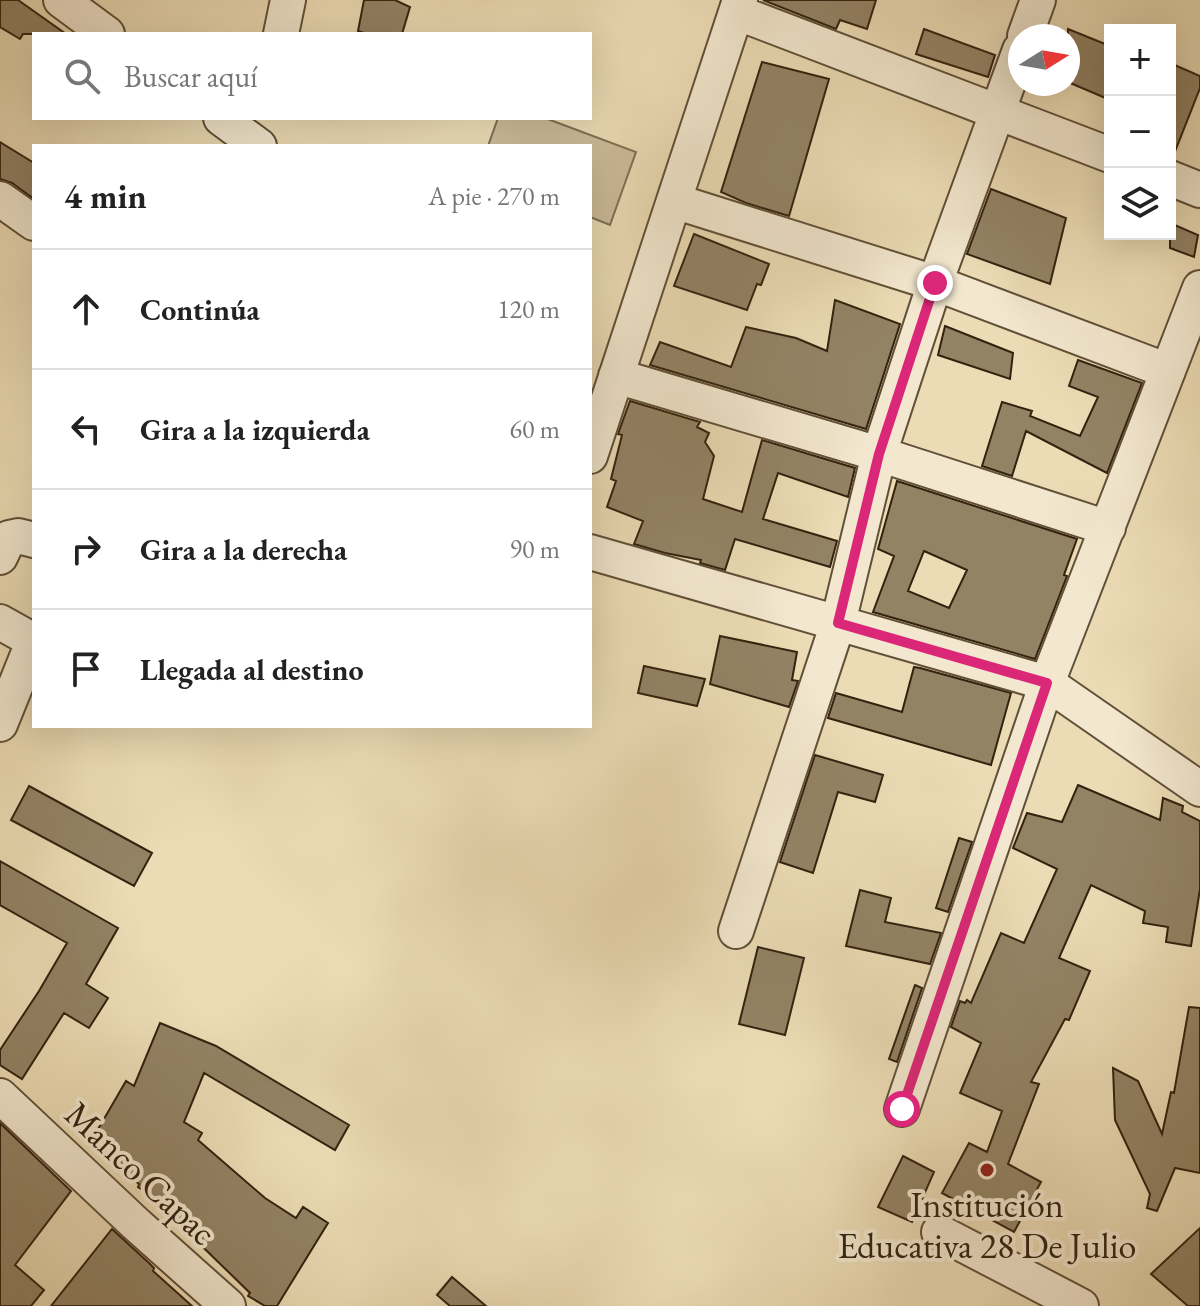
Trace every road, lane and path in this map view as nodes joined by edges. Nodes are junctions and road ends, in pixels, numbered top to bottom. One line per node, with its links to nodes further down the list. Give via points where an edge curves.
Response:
1 (61, 0): 6 (street)
2 (288, 0): 7 (street)
3 (1038, 0): 5 (street)
4 (738, 6): 9 (street); 16 (street)
5 (1029, 24)
6 (104, 32)
7 (281, 32)
8 (1008, 82): 9 (street)
9 (997, 112): 12 (street); 18 (street)
10 (225, 120): 11 (street)
11 (259, 136)
12 (1104, 153)
13 (1176, 180): 14 (street)
14 (1200, 190)
15 (0, 199): 17 (street)
16 (674, 201): 18 (street); 21 (street)
17 (32, 222)
18 (935, 283): 20 (street); 23 (street)
19 (1200, 288): 20 (street)
20 (1168, 371): 24 (street)
21 (616, 376): 22 (street); 23 (street)
22 (592, 450)
23 (879, 454): 24 (street); 29 (street)
24 (1108, 528): 32 (street)
25 (32, 540): 27 (street, via 9,538)
26 (592, 553): 29 (street)
27 (0, 557)
28 (0, 622): 30 (street)
29 (838, 623): 32 (street); 35 (street)
30 (32, 639)
31 (32, 645): 33 (street)
32 (1047, 683): 34 (street); 37 (street)
33 (0, 724)
34 (1200, 789)
35 (736, 931)
36 (0, 1096): 39 (street, Manco Capac)
37 (902, 1109)
38 (939, 1232): 40 (street)
39 (228, 1306)
40 (1081, 1306)

